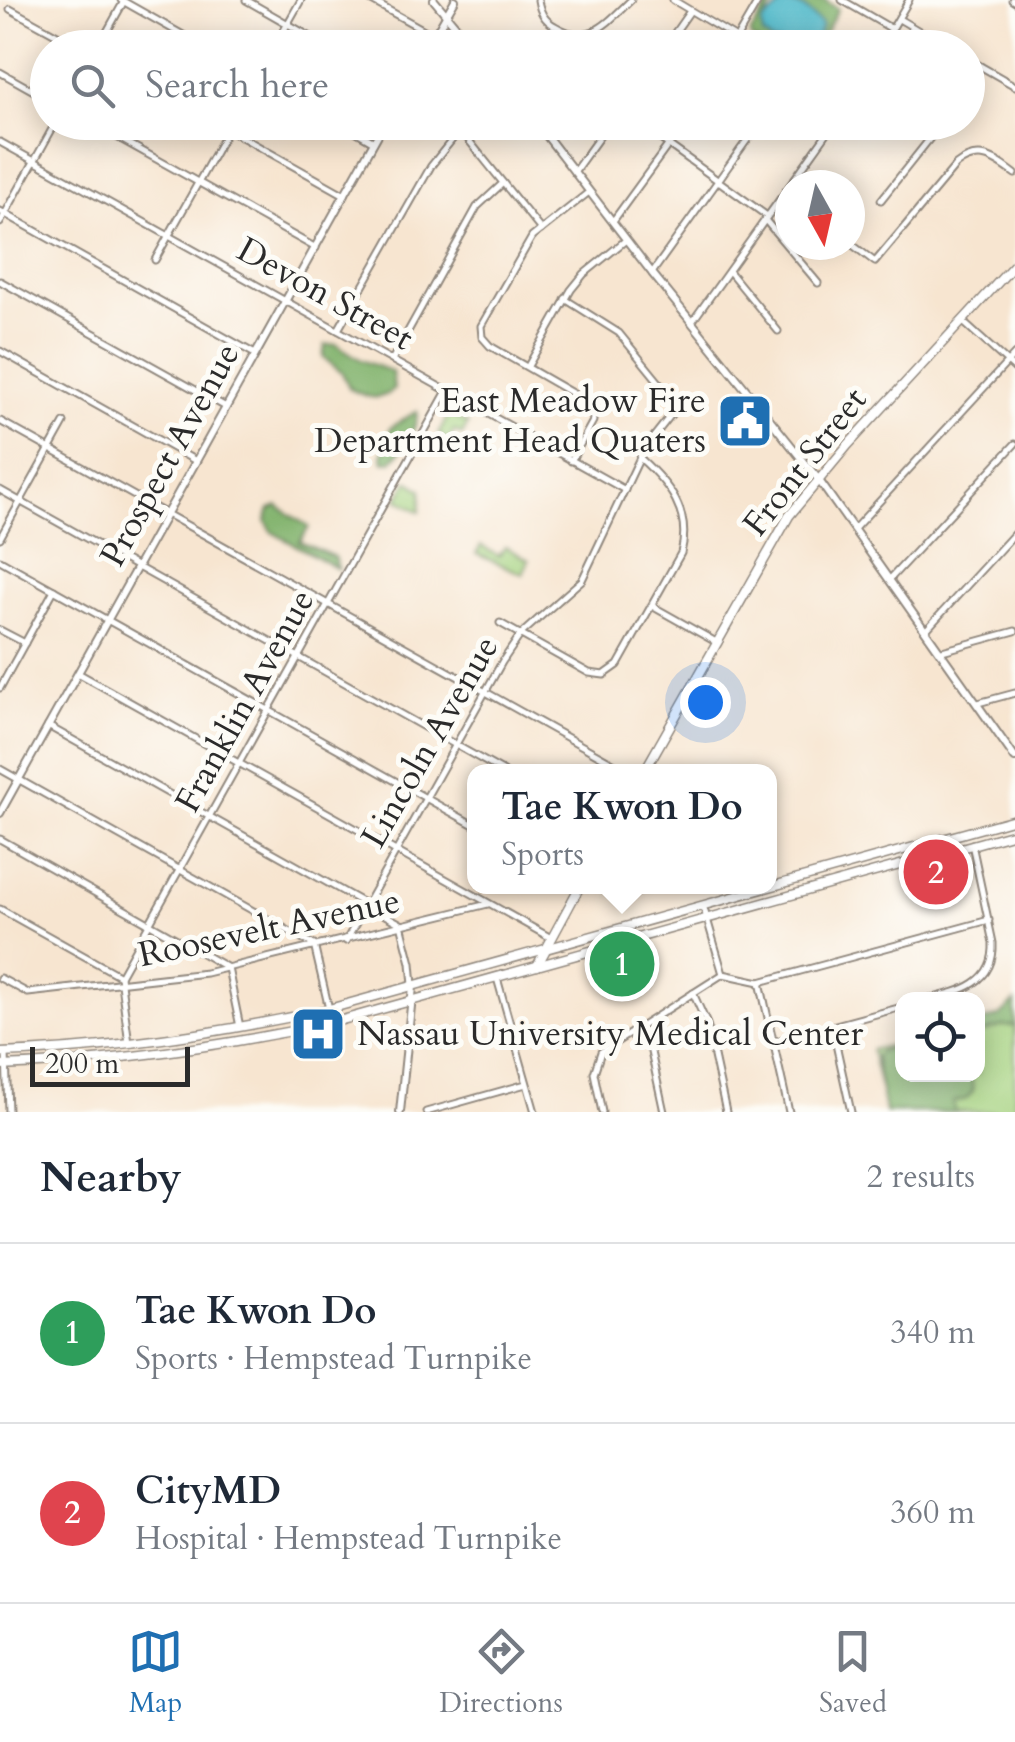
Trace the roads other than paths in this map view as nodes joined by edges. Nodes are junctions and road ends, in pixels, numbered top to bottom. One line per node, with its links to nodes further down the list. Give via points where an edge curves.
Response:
1 (246, 0): 17 (street)
2 (300, 0): 17 (street)
3 (370, 0): 24 (street)
4 (434, 0): 15 (street)
5 (455, 0): 15 (street)
6 (538, 0): 27 (street, via 547,21)
7 (631, 0): 28 (street)
8 (672, 0): 14 (street)
9 (759, 0): 31 (street)
10 (842, 0): 18 (street)
11 (909, 0): 16 (street)
12 (123, 1): 20 (street); 21 (street)
13 (10, 9): 19 (street)
14 (690, 11): 29 (street); 30 (street)
15 (446, 14): 25 (street); 26 (street)
16 (899, 19): 18 (street); 32 (street)
17 (288, 24): 22 (street); 23 (street)
18 (892, 29)
19 (48, 30)
20 (108, 30)
21 (174, 30)
22 (284, 30)
23 (298, 30)
24 (423, 30)
25 (437, 30)
26 (459, 30)
27 (564, 30)
28 (598, 30)
29 (677, 30)
30 (721, 30)
31 (745, 30)
32 (918, 30)
33 (985, 69): 35 (street)
34 (0, 72): 36 (street)
35 (1015, 86)
36 (30, 89)
37 (46, 140): 54 (street)
38 (122, 140): 59 (street)
39 (222, 140): 59 (street)
40 (253, 140): 62 (street)
41 (371, 140): 52 (street)
42 (452, 140): 84 (street)
43 (468, 140): 60 (street)
44 (550, 140): 56 (street)
45 (597, 140): 56 (street)
46 (661, 140): 53 (street)
47 (672, 140): 53 (street)
48 (747, 140): 58 (street)
49 (822, 140): 55 (street)
50 (929, 140): 63 (street)
51 (0, 142): 54 (street, Devon Street)
52 (374, 142): 62 (street, Prospect Avenue)
53 (668, 145): 58 (street); 67 (street)
54 (34, 161): 65 (street); 70 (street, Devon Street)
55 (801, 170)
56 (574, 172): 61 (street)
57 (1015, 174): 73 (street, via 984,155 962,160 874,262)
58 (718, 180): 66 (street); 77 (street)
59 (198, 182): 70 (street); 72 (street)
60 (503, 183): 69 (street); 89 (street, via 480,202)
61 (590, 192): 67 (street); 69 (street)
62 (345, 195): 72 (street, Prospect Avenue)
63 (881, 200)
64 (775, 206): 66 (street)
65 (2, 213): 68 (street); 87 (street)
66 (766, 218): 76 (street); 79 (street)
67 (613, 222): 71 (street)
68 (0, 223)
69 (540, 230): 91 (street, via 480,333)
70 (168, 236): 74 (street); 81 (street, Devon Street)
71 (626, 240): 77 (street); 80 (street)
72 (316, 248): 81 (street, Prospect Avenue)
73 (865, 255)
74 (155, 260)
75 (1015, 264): 82 (main road, Front Street)
76 (729, 272): 83 (street); 85 (street)
77 (652, 273): 83 (street)
78 (0, 281): 94 (street)
79 (818, 284)
80 (565, 299): 91 (street); 99 (street, Lincoln Avenue, via 618,333 672,398 674,411)
81 (286, 301): 84 (street, Devon Street); 87 (street, Prospect Avenue)
82 (962, 320): 90 (street); 102 (main road, Front Street)
83 (692, 322): 102 (street)
84 (338, 330): 89 (street, Devon Street)
85 (778, 331)
86 (0, 351): 100 (street)
87 (256, 354): 94 (street, Prospect Avenue)
88 (1015, 354): 90 (street)
89 (392, 360): 93 (street, Devon Street)
90 (1007, 362): 92 (street); 107 (street)
91 (528, 367): 101 (street, via 593,407 593,421)
92 (1015, 370)
93 (447, 391): 101 (street, Devon Street); 114 (street, Franklin Avenue)
94 (226, 407): 100 (street, Prospect Avenue)
95 (0, 421): 98 (street)
96 (64, 422): 98 (street)
97 (1015, 444): 112 (street)
98 (50, 448): 105 (street); 106 (street)
99 (640, 458): 104 (street, Lincoln Avenue); 115 (street, via 676,498 684,524 680,553)
100 (196, 460): 106 (street, Prospect Avenue)
101 (571, 461): 104 (street, Devon Street)
102 (818, 479): 107 (street); 122 (main road, Front Street, via 770,546)
103 (0, 490): 105 (street)
104 (625, 490): 121 (street, Lincoln Avenue, via 582,580)
105 (20, 502): 109 (street); 111 (street)
106 (167, 514): 111 (street, Prospect Avenue); 114 (street)
107 (854, 529): 112 (street)
108 (1015, 533): 118 (street)
109 (0, 538)
110 (0, 560): 113 (street)
111 (137, 567): 116 (street, Prospect Avenue); 125 (street)
112 (890, 579): 118 (street)
113 (54, 590): 116 (street); 123 (street)
114 (328, 604): 125 (street, Franklin Avenue); 128 (street)
115 (652, 606): 121 (street, via 604,675); 122 (street)
116 (108, 620): 126 (street, Prospect Avenue); 131 (street)
117 (500, 623): 121 (street)
118 (927, 629): 124 (street)
119 (0, 630): 123 (street)
120 (1015, 630): 124 (street)
121 (520, 634): 128 (street, Lincoln Avenue)
122 (716, 642): 138 (main road, Front Street)
123 (25, 643): 127 (street)
124 (942, 650): 130 (street)
125 (298, 657): 131 (street, Franklin Avenue); 133 (street)
126 (78, 673): 132 (street, Prospect Avenue); 135 (street)
127 (0, 688)
128 (486, 692): 133 (street, Lincoln Avenue); 137 (street)
129 (1015, 693): 130 (street)
130 (978, 703): 134 (street)
131 (269, 710): 135 (street, Franklin Avenue); 141 (street)
132 (48, 726): 140 (street, Prospect Avenue); 143 (street)
133 (456, 745): 136 (street); 141 (street, Lincoln Avenue)
134 (1015, 757)
135 (239, 764): 143 (street, Franklin Avenue); 149 (street)
136 (490, 764)
137 (614, 764)
138 (648, 764)
139 (0, 769): 140 (street)
140 (18, 780): 142 (street, Prospect Avenue); 150 (street)
141 (426, 798): 145 (street); 149 (street, Lincoln Avenue)
142 (0, 813)
143 (210, 816): 150 (street, Franklin Avenue); 157 (street)
144 (1015, 818): 151 (main road)
145 (467, 821)
146 (1015, 832): 148 (main road)
147 (0, 839): 162 (street)
148 (972, 844): 160 (main road); 161 (street)
149 (396, 851): 152 (street); 157 (street, Lincoln Avenue)
150 (180, 870): 162 (street, Franklin Avenue); 166 (street)
151 (777, 884)
152 (467, 890)
153 (474, 894): 156 (street)
154 (576, 894): 164 (main road)
155 (742, 894): 158 (main road)
156 (490, 903): 163 (street, Roosevelt Avenue); 164 (street)
157 (367, 904): 163 (street); 165 (street, Lincoln Avenue)
158 (703, 905): 160 (street); 167 (main road)
159 (0, 908): 173 (street)
160 (706, 918): 168 (main road); 170 (street)
161 (989, 920): 174 (street); 176 (street, via 994,952 983,978)
162 (150, 922): 169 (street); 173 (street, Franklin Avenue)
163 (402, 927): 165 (street, Roosevelt Avenue); 175 (street)
164 (552, 938): 167 (main road)
165 (346, 941): 166 (street, Roosevelt Avenue)
166 (315, 948): 169 (street, Roosevelt Avenue); 179 (street)
167 (546, 950): 168 (main road); 175 (main road)
168 (536, 966): 172 (main road)
169 (228, 968): 173 (street, Roosevelt Avenue); 183 (street)
170 (723, 974): 174 (street); 177 (street)
171 (0, 978): 173 (street, Roosevelt Avenue, via 28,994)
172 (497, 978): 178 (main road); 188 (street)
173 (122, 980): 185 (street)
174 (760, 982): 184 (street)
175 (413, 987): 178 (street); 179 (main road)
176 (957, 992)
177 (693, 993): 181 (street); 195 (street, via 707,1024)
178 (411, 1002): 187 (main road, via 221,1044); 190 (street)
179 (329, 1009): 183 (main road)
180 (895, 1009): 182 (street)
181 (640, 1026): 193 (street, via 596,1059); 194 (street)
182 (832, 1026): 184 (street); 197 (street)
183 (240, 1027): 185 (main road)
184 (774, 1042): 196 (street)
185 (129, 1043): 186 (main road)
186 (3, 1053): 187 (street)
187 (3, 1066): 189 (street)
188 (526, 1084): 191 (street); 192 (street)
189 (8, 1112)
190 (400, 1112)
191 (426, 1112)
192 (535, 1112)
193 (602, 1112)
194 (664, 1112)
195 (726, 1112)
196 (789, 1112)
197 (852, 1112)

